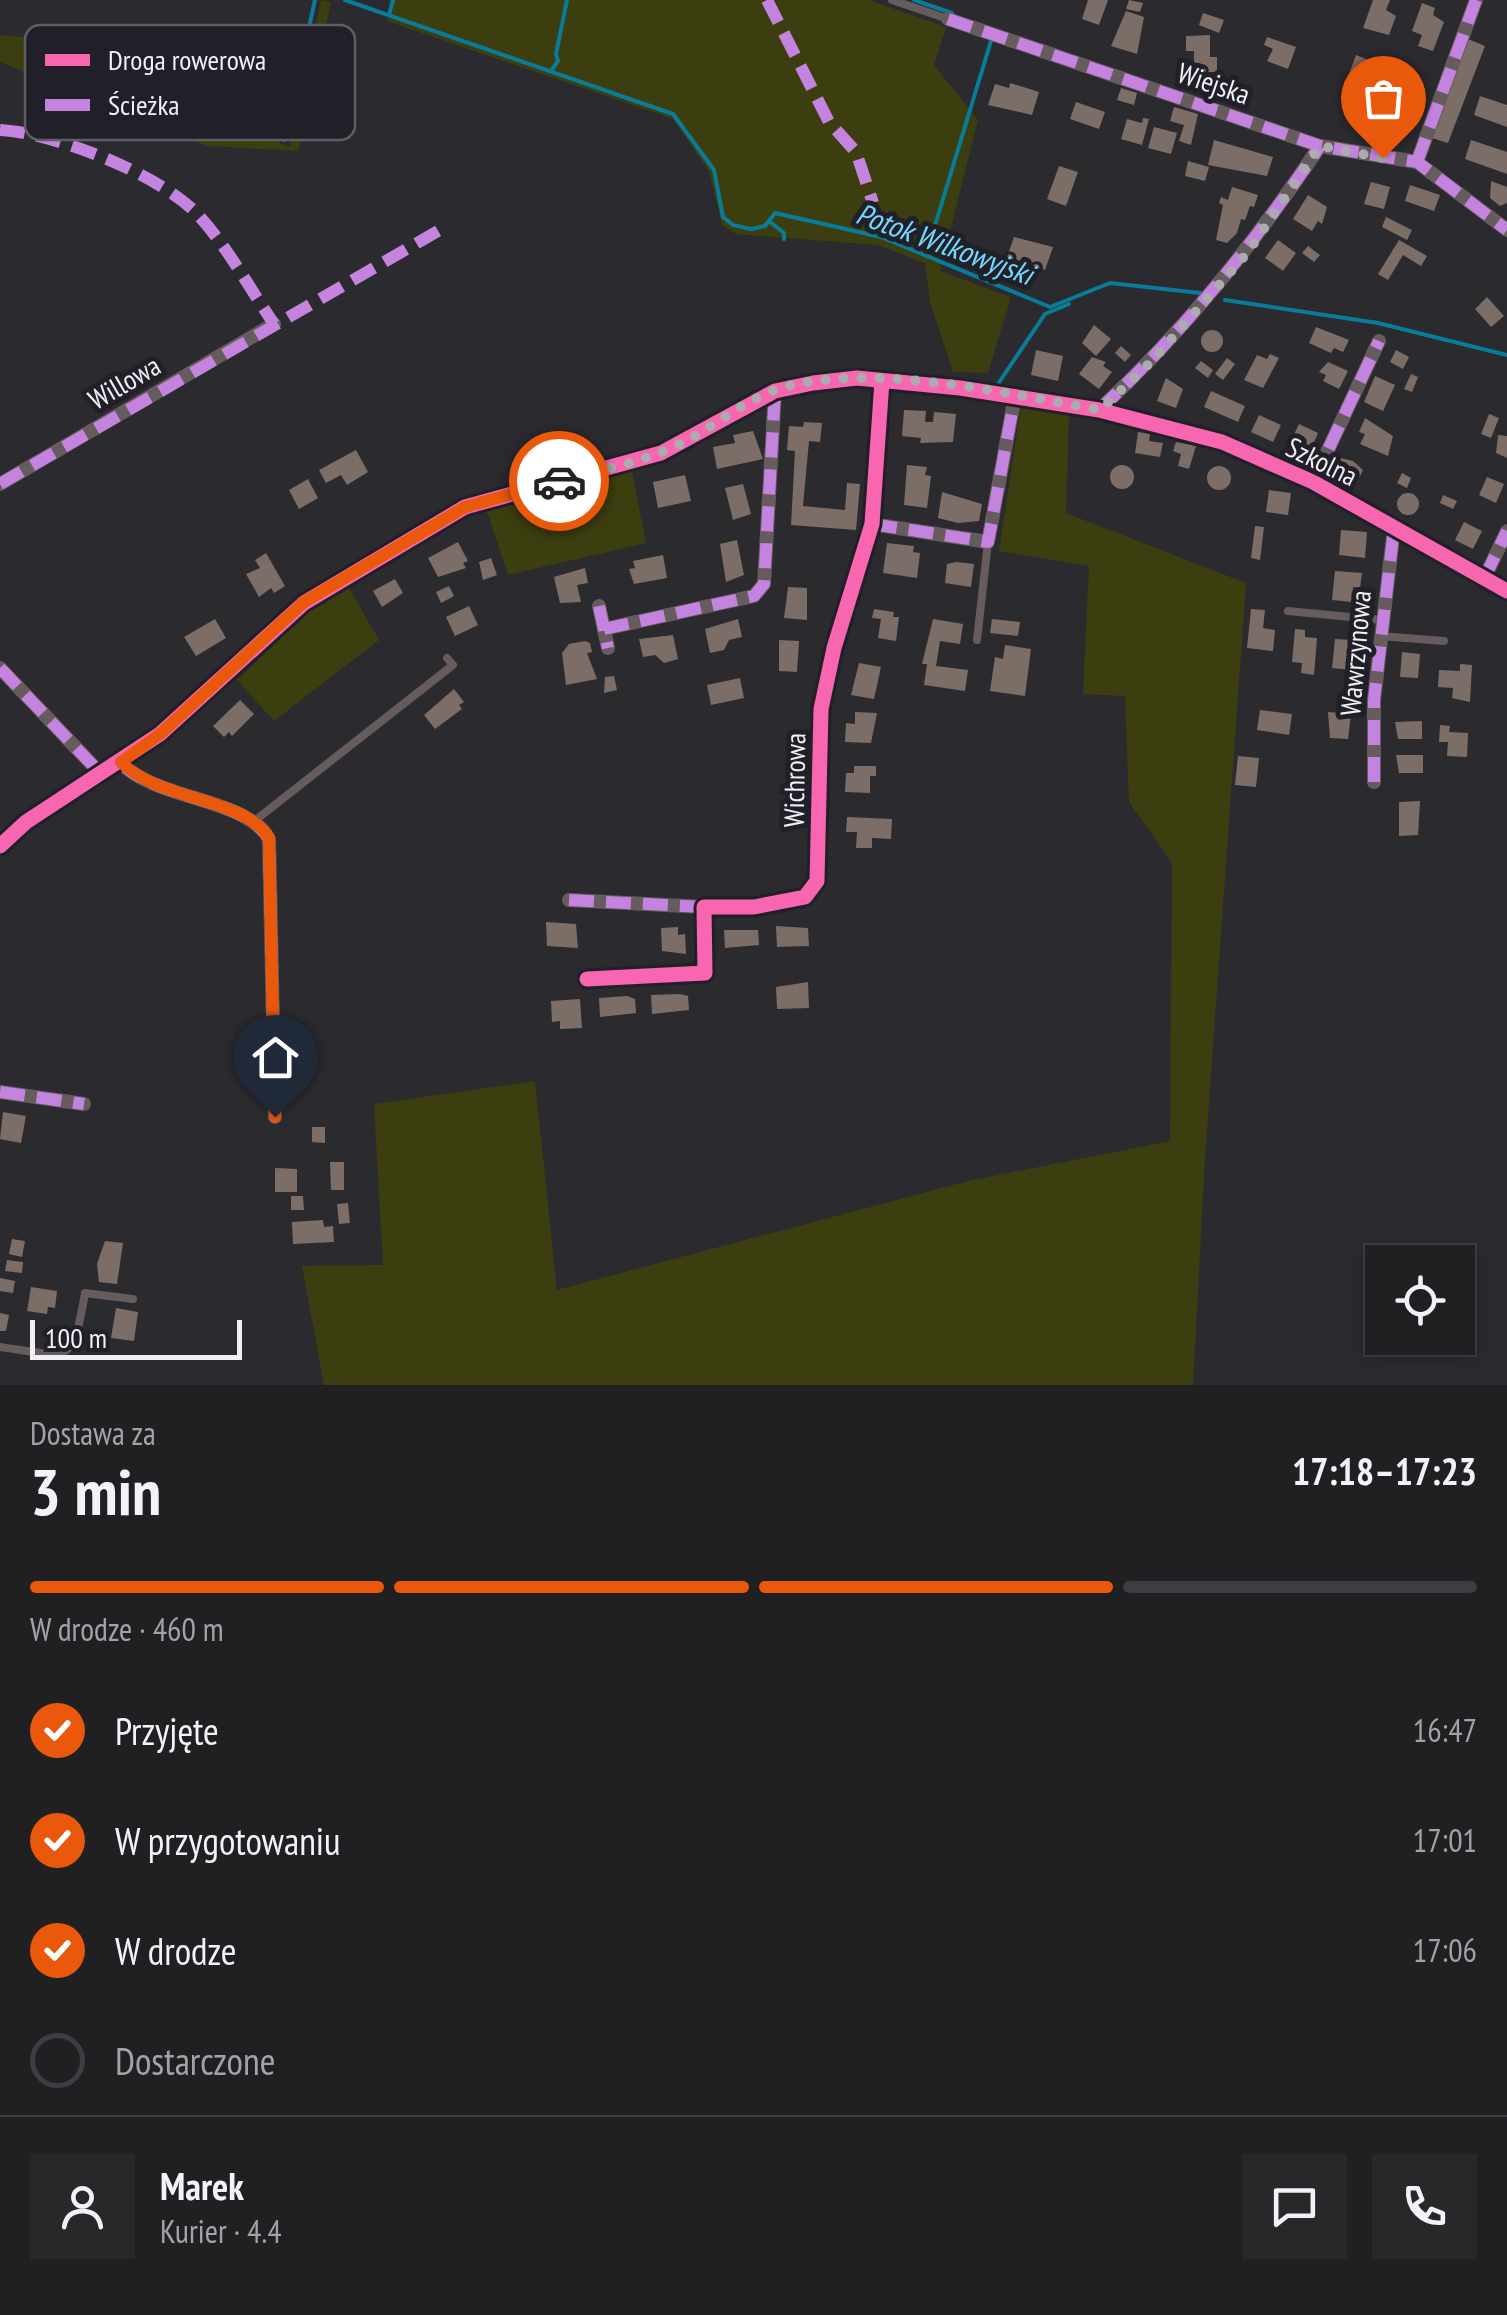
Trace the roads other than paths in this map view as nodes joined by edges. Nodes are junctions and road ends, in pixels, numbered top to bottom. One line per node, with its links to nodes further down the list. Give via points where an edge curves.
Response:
1 (892, 0): 3 (lane, Wiejska)
2 (1476, 0): 5 (street)
3 (948, 20): 4 (street, Wiejska)
4 (1320, 146): 5 (street, Wiejska); 12 (street, via 1248,252)
5 (1417, 162): 6 (street, Wiejska)
6 (1507, 230)
7 (274, 324): 14 (street, Willowa)
8 (1379, 341): 13 (street)
9 (882, 380): 10 (street, Szkolna); 11 (street, Szkolna); 15 (street, Wichrowa)
10 (775, 390): 24 (street, via 764,584 754,596); 31 (street, via 661,452 465,507 304,602)
11 (1015, 396): 12 (street, Szkolna); 18 (street)
12 (1100, 410): 13 (street, Szkolna, via 1222,442)
13 (1313, 482): 16 (street, Szkolna)
14 (0, 484)
15 (872, 524): 18 (street); 37 (street, Wichrowa, via 820,710 817,881 805,898)
16 (1394, 528): 19 (street, Szkolna); 23 (street, Wawrzynowa)
17 (1507, 531): 19 (street)
18 (988, 542): 26 (lane)
19 (1484, 579): 20 (street, Szkolna)
20 (1507, 591)
21 (599, 606): 24 (street)
22 (1288, 610): 23 (lane)
23 (1382, 620): 25 (street, Wawrzynowa)
24 (604, 629): 28 (street)
25 (1380, 636): 27 (lane); 33 (street, Wawrzynowa)
26 (977, 640)
27 (1444, 641)
28 (608, 648)
29 (448, 658): 34 (lane, via 453,665)
30 (0, 668): 32 (street)
31 (121, 762): 32 (street); 34 (street, via 144,781)
32 (102, 774): 35 (street)
33 (1374, 782)
34 (253, 822): 41 (street, via 270,846)
35 (0, 846)
36 (568, 900): 37 (street, Wichrowa)
37 (704, 907): 38 (street, via 704,973)
38 (586, 979)
39 (0, 1092): 40 (street)
40 (84, 1104)
41 (275, 1117)
42 (133, 1300): 43 (lane, via 85,1293 76,1346 69,1352)
43 (0, 1347)

